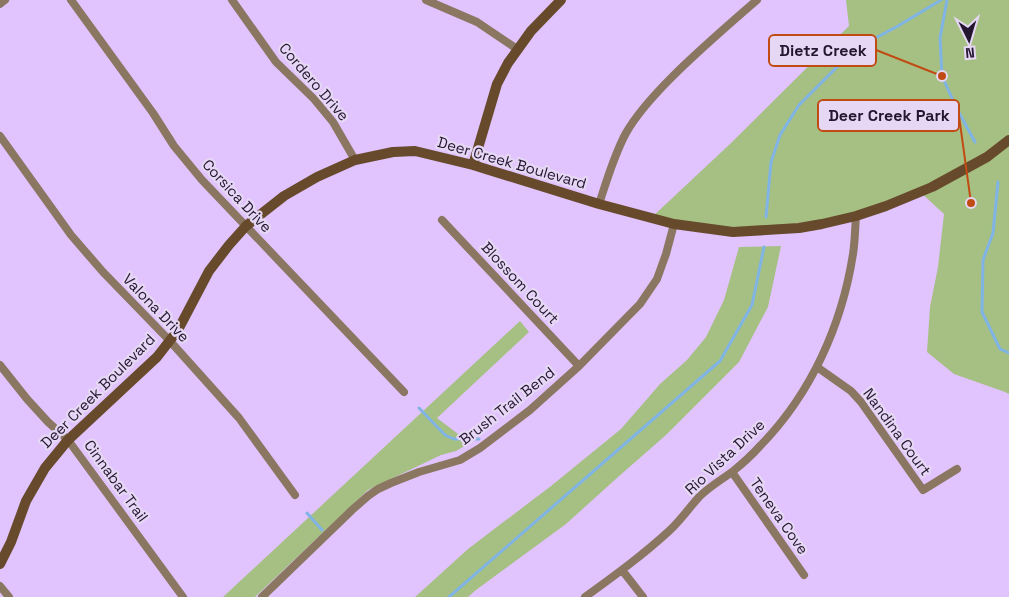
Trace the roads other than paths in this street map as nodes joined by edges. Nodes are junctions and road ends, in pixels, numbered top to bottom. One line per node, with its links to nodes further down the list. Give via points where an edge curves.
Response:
1 (5, 0): 7 (street)
2 (71, 0): 17 (street, Corsica Drive, via 174,146)
3 (232, 0): 11 (street, Cordero Drive, via 276,62 333,122)
4 (426, 0): 8 (street, via 477,22)
5 (560, 0): 8 (street)
6 (756, 0): 13 (street, via 684,65 639,113 618,150)
7 (0, 4)
8 (517, 49): 12 (street, via 497,84)
9 (0, 136): 18 (street, Valona Drive, via 84,250)
10 (1009, 140): 14 (street, Deer Creek Boulevard, via 987,157 932,188)
11 (355, 160): 12 (street, Deer Creek Boulevard, via 393,152 415,152); 17 (street, Deer Creek Boulevard, via 284,196)
12 (473, 165): 13 (street, Deer Creek Boulevard)
13 (599, 204): 16 (street, Deer Creek Boulevard)
14 (856, 216): 16 (street, Deer Creek Boulevard, via 799,228 733,232); 21 (street, Rio Vista Drive, via 845,293)
15 (442, 220): 20 (street, Blossom Court)
16 (674, 224): 20 (street, Brush Trail Bend, via 657,278 640,304)
17 (246, 226): 18 (street, Deer Creek Boulevard, via 209,271); 22 (street, Corsica Drive)
18 (170, 340): 23 (street, Deer Creek Boulevard, via 157,357); 26 (street, Valona Drive, via 239,418)
19 (0, 365): 23 (street, Cinnabar Trail, via 27,400)
20 (579, 366): 33 (street, Brush Trail Bend, via 530,410 480,448 460,460 419,472 368,496)
21 (817, 367): 24 (street, Nandina Court, via 861,402 923,490); 25 (street, Rio Vista Drive, via 777,427)
22 (404, 392)
23 (68, 440): 27 (street, Deer Creek Boulevard, via 45,468 31,492); 32 (street, Cinnabar Trail)
24 (957, 469)
25 (732, 472): 28 (street, Rio Vista Drive, via 706,491 668,532); 29 (street, Teneva Cove)
26 (295, 495)
27 (0, 564)
28 (622, 570): 34 (street, Rio Vista Drive); 35 (street)
29 (804, 575)
30 (0, 586): 31 (street)
31 (9, 597)
32 (183, 597)
33 (262, 597)
34 (586, 597)
35 (643, 597)

